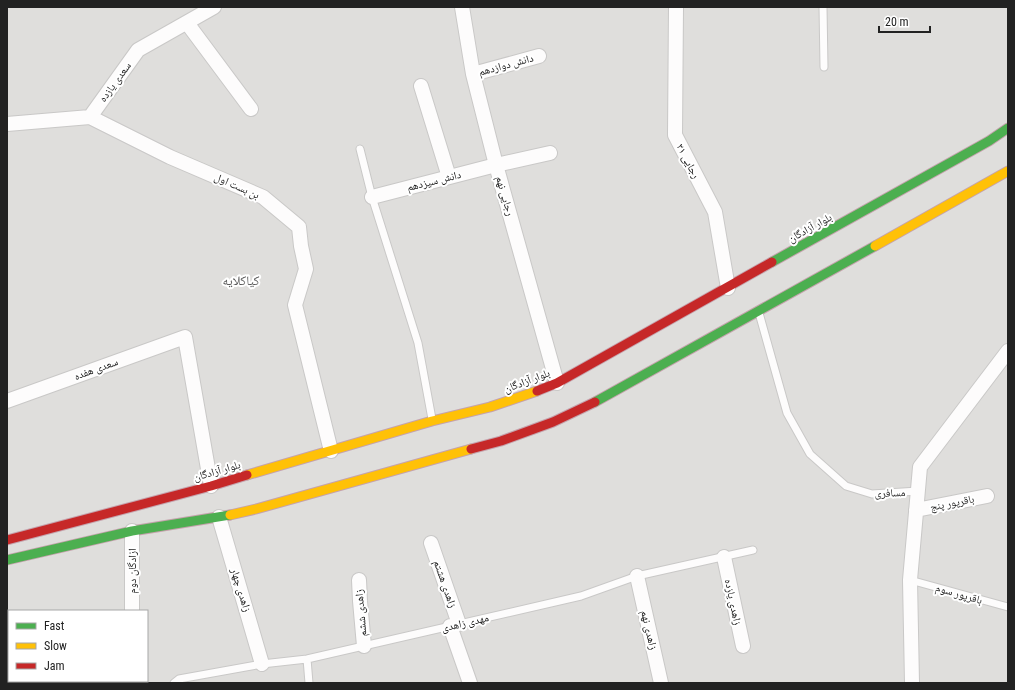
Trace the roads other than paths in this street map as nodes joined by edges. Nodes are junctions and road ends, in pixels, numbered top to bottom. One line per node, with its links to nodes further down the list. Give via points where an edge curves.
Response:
1 (214, 7): 5 (street, سعدی یازده)
2 (462, 7): 8 (street, رجایی نهم)
3 (676, 7): 20 (street, رجایی ۲۱, via 675,135 715,212)
4 (823, 7): 7 (lane)
5 (187, 23): 10 (street); 11 (street, سعدی یازده, via 138,50)
6 (539, 56): 8 (street, دانش دوازدهم)
7 (824, 68)
8 (473, 74): 16 (street, رجایی نهم)
9 (421, 86): 18 (street)
10 (251, 109)
11 (90, 117): 12 (street); 26 (street, بن بست اول, via 170,157 263,197 299,227 306,269 295,305)
12 (7, 124)
13 (1008, 128): 20 (highway, بلوار آزادگان, via 991,144)
14 (360, 149): 19 (lane)
15 (550, 153): 16 (street, دانش سیزدهم)
16 (496, 165): 18 (street, دانش سیزدهم); 23 (street, رجایی نهم)
17 (1007, 169): 21 (highway)
18 (449, 177): 19 (street, دانش سیزدهم)
19 (372, 197): 25 (lane, via 418,343)
20 (728, 288): 23 (highway, بلوار آزادگان)
21 (759, 311): 28 (lane, مسافری, via 787,413 810,454 846,486 872,494); 31 (highway, via 604,398 554,422 493,443 256,509)
22 (1008, 351): 28 (street, مسافری, via 920,467)
23 (557, 383): 25 (highway, بلوار آزادگان, via 490,407)
24 (7, 401): 27 (street, سعدی هفده, via 185,337)
25 (432, 421): 26 (highway, بلوار آزادگان)
26 (331, 451): 27 (highway, بلوار آزادگان)
27 (212, 490): 33 (highway, بلوار آزادگان)
28 (918, 491): 30 (street)
29 (987, 496): 30 (street, باقرپور پنج)
30 (916, 510): 40 (street)
31 (218, 513): 32 (highway); 47 (street, زاهدی چهار)
32 (132, 531): 37 (highway); 42 (street, ازادگان دوم)
33 (7, 540)
34 (431, 544): 43 (street, زاهدی هشتم)
35 (753, 550): 36 (lane, مهدی زاهدی)
36 (724, 557): 38 (lane, مهدی زاهدی); 45 (street, زاهدی یازده)
37 (7, 560)
38 (637, 576): 43 (lane, مهدی زاهدی, via 581,596); 51 (street, زاهدی نهم)
39 (359, 580): 44 (street, زاهدی ششم)
40 (910, 580): 41 (lane, باقرپور سوم); 52 (street)
41 (1008, 607)
42 (132, 610)
43 (455, 625): 44 (lane, مهدی زاهدی); 50 (street, زاهدی هشتم)
44 (364, 646): 46 (lane, مهدی زاهدی)
45 (743, 646)
46 (307, 659): 47 (lane, مهدی زاهدی); 49 (lane)
47 (262, 664): 48 (lane, مهدی زاهدی, via 180,679)
48 (174, 683)
49 (309, 683)
50 (470, 683)
51 (661, 683)
52 (912, 683)

